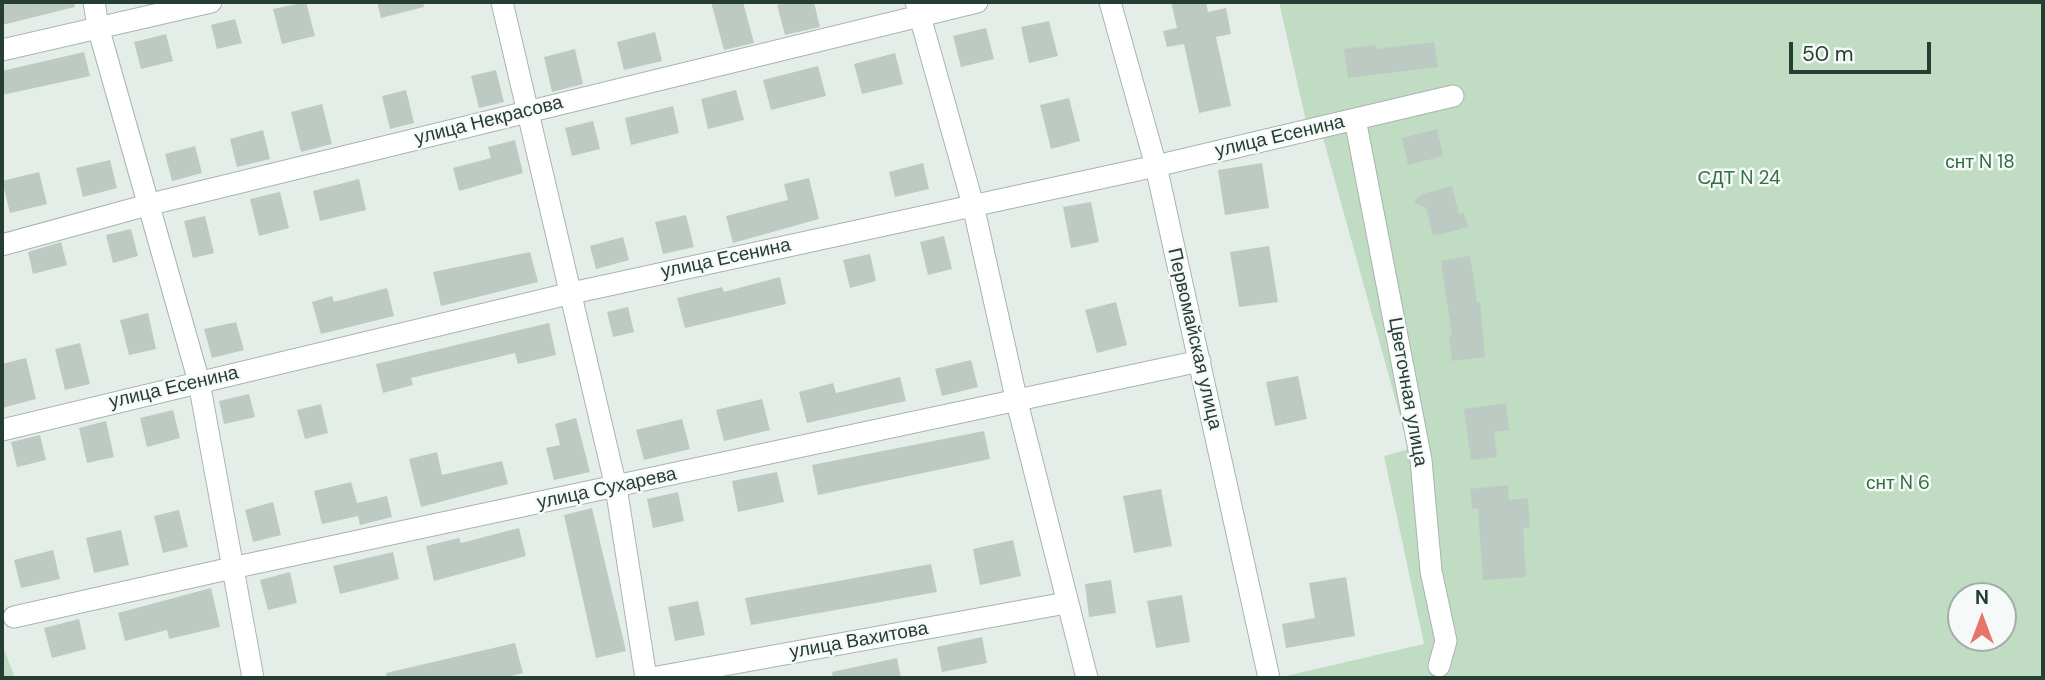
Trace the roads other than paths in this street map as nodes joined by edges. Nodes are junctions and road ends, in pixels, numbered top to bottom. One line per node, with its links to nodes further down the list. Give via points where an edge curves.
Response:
1 (94, 2): 7 (street)
2 (211, 2): 7 (street)
3 (502, 2): 10 (street)
4 (976, 2): 6 (street, улица Некрасова)
5 (1110, 2): 12 (street, Первомайская улица)
6 (917, 9): 10 (street, улица Некрасова); 14 (street)
7 (99, 27): 8 (street); 13 (street)
8 (2, 50)
9 (1452, 96): 11 (street, улица Есенина)
10 (529, 111): 13 (street, улица Некрасова); 16 (street)
11 (1355, 119): 12 (street, улица Есенина); 25 (street, Цветочная улица, via 1420,460 1431,571 1446,642)
12 (1156, 166): 14 (street, улица Есенина); 17 (street, Первомайская улица)
13 (151, 205): 15 (street, улица Некрасова); 18 (street)
14 (973, 205): 16 (street, улица Есенина); 19 (street)
15 (2, 245)
16 (572, 293): 18 (street, улица Есенина); 21 (street)
17 (1200, 361): 19 (street, улица Сухарева); 29 (street, Первомайская улица)
18 (200, 382): 20 (street, улица Есенина); 22 (street)
19 (1017, 402): 21 (street, улица Сухарева); 23 (street)
20 (2, 430)
21 (616, 487): 22 (street, улица Сухарева); 27 (street)
22 (232, 568): 24 (street, улица Сухарева); 26 (street)
23 (1066, 603): 27 (street, улица Вахитова); 28 (street)
24 (14, 617)
25 (1439, 666)
26 (253, 678)
27 (649, 678)
28 (1087, 678)
29 (1269, 678)

